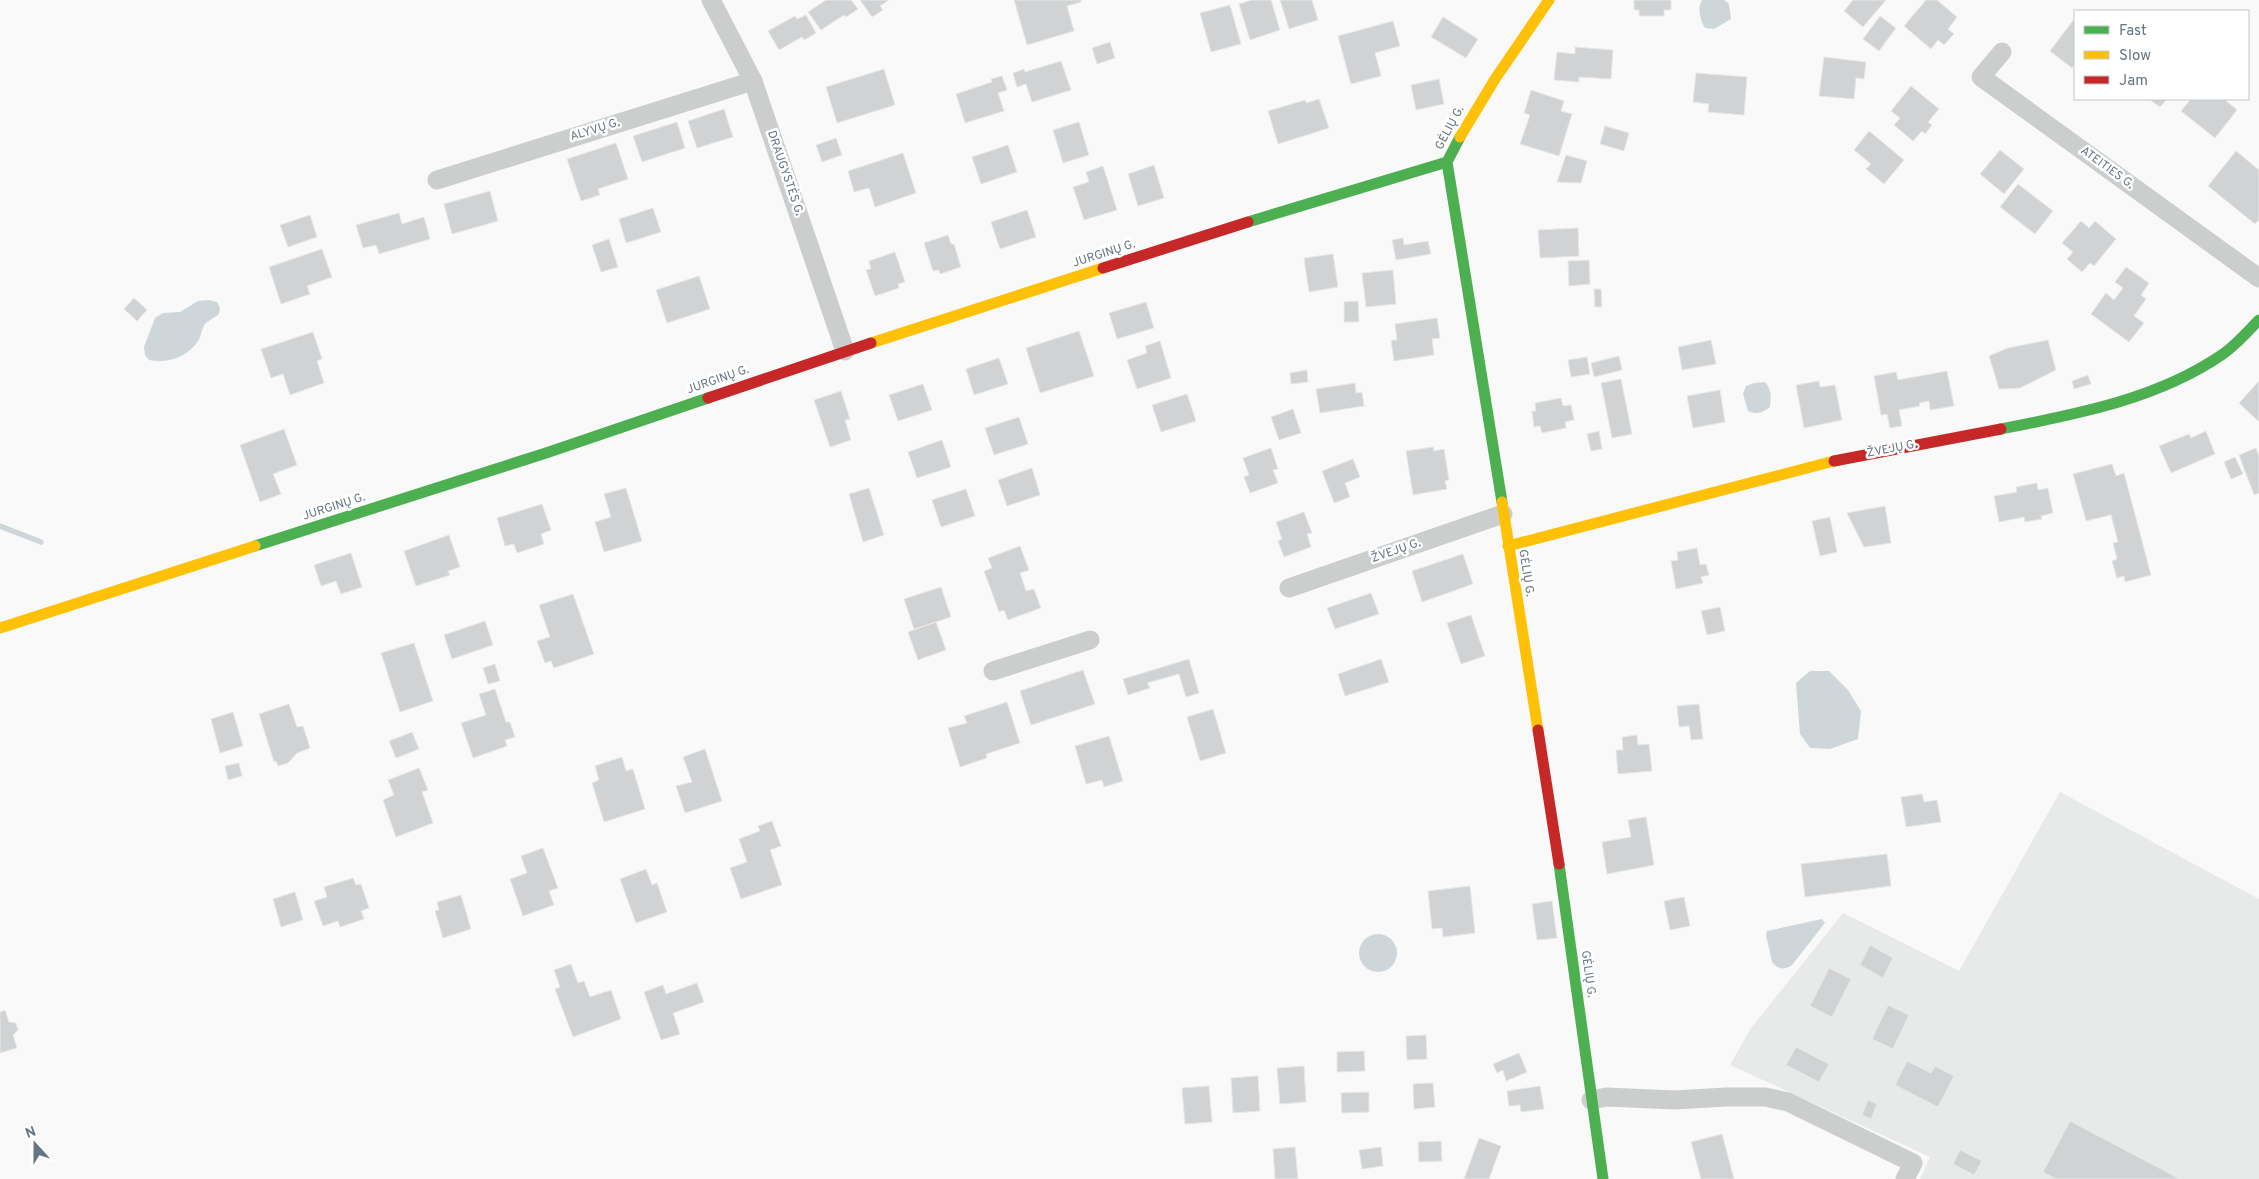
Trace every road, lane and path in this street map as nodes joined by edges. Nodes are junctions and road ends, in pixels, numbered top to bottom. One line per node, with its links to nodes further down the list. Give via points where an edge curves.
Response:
1 (711, 0): 4 (street, DRAUGYSTĖS G.)
2 (1549, 0): 5 (street, GĖLIŲ G., via 1471,115)
3 (2002, 52): 7 (street, ATEITIES G., via 1981,77)
4 (753, 81): 6 (street, ALYVŲ G.); 9 (street, DRAUGYSTĖS G.)
5 (1447, 162): 9 (street, JURGINŲ G., via 1320,199); 10 (street, GĖLIŲ G.)
6 (437, 180)
7 (2259, 278)
8 (2259, 320): 11 (street, ŽVEJŲ G., via 2225,353 2188,376 2077,414 1838,460)
9 (845, 351): 13 (street, JURGINŲ G., via 546,454)
10 (1503, 514): 11 (street, GĖLIŲ G.); 12 (street, ŽVEJŲ G.)
11 (1508, 546): 16 (street, GĖLIŲ G., via 1554,828)
12 (1289, 588)
13 (0, 628)
14 (1090, 640): 15 (street)
15 (994, 671)
16 (1592, 1100): 17 (street, GĖLIŲ G.); 18 (street, via 1606,1097 1675,1100 1765,1097 1788,1102 1913,1163)
17 (1603, 1179)
18 (1905, 1179)

